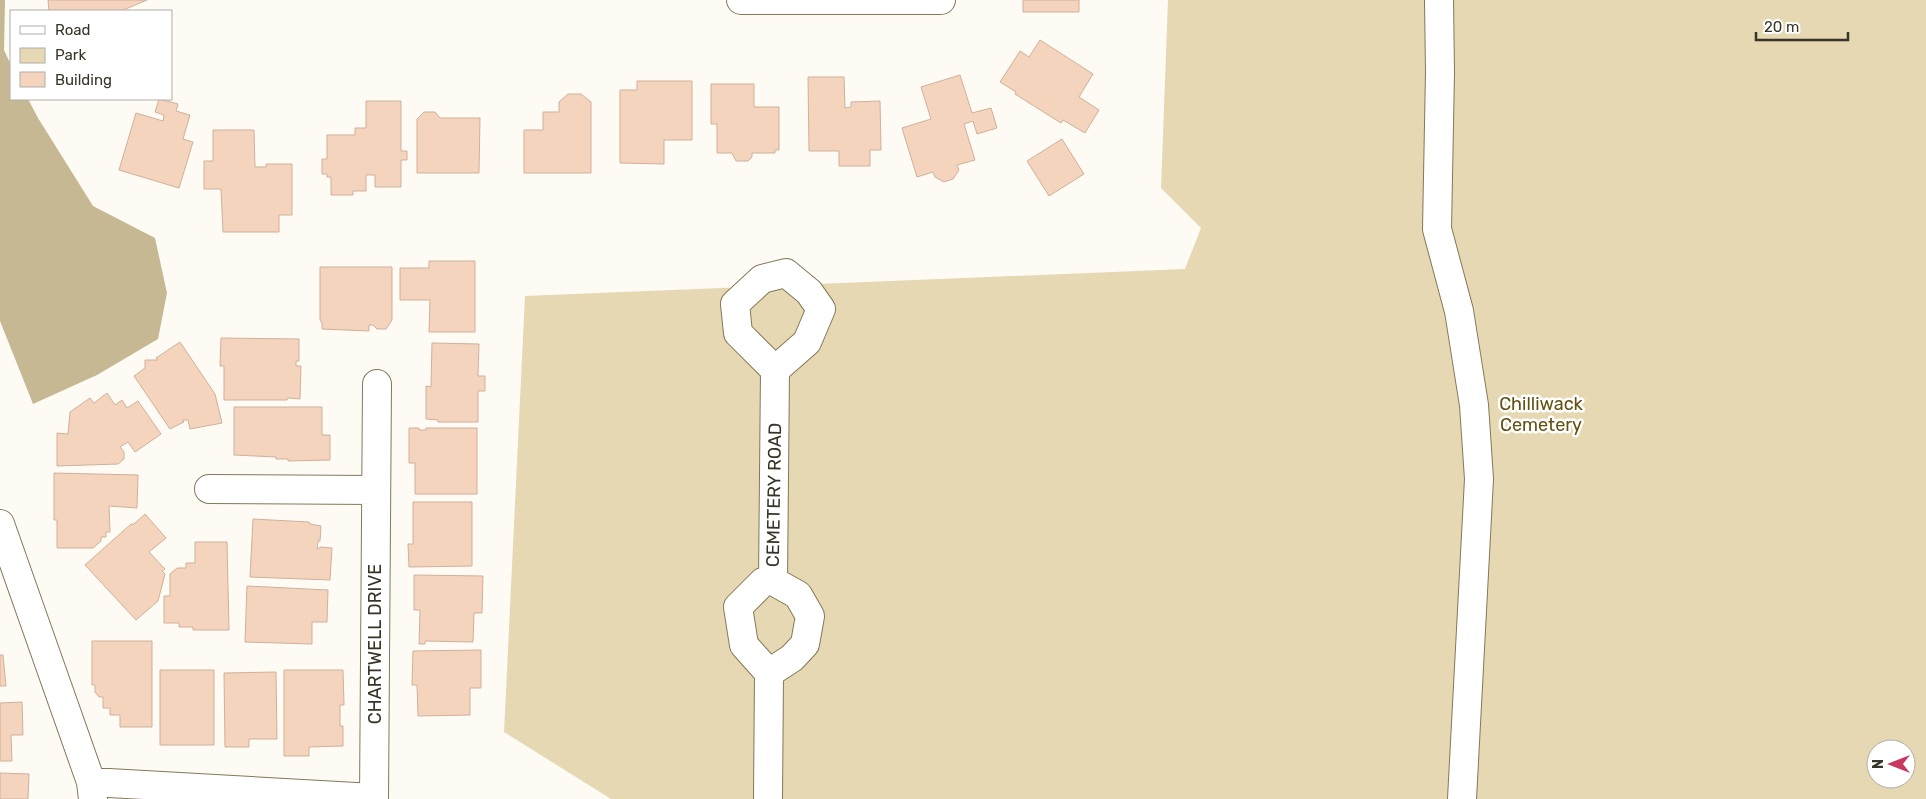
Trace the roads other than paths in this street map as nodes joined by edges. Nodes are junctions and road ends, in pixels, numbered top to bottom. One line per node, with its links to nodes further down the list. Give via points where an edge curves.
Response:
1 (741, 0): 2 (street)
2 (942, 0)
3 (1439, 0): 14 (street, via 1437,229 1459,311 1473,395 1478,479)
4 (775, 370): 9 (street, CEMETERY ROAD)
5 (377, 384): 7 (street, CHARTWELL DRIVE)
6 (209, 489): 7 (street)
7 (376, 490): 12 (street, CHARTWELL DRIVE)
8 (0, 524): 11 (street, CHARTWELL DRIVE)
9 (773, 581): 10 (street, CEMETERY ROAD, via 763,582 738,607 744,645); 10 (street, via 798,596 810,616 804,644 792,658)
10 (769, 673): 13 (street)
11 (92, 790): 12 (street, CHARTWELL DRIVE)
12 (374, 798)
13 (768, 799)
14 (1462, 799)

